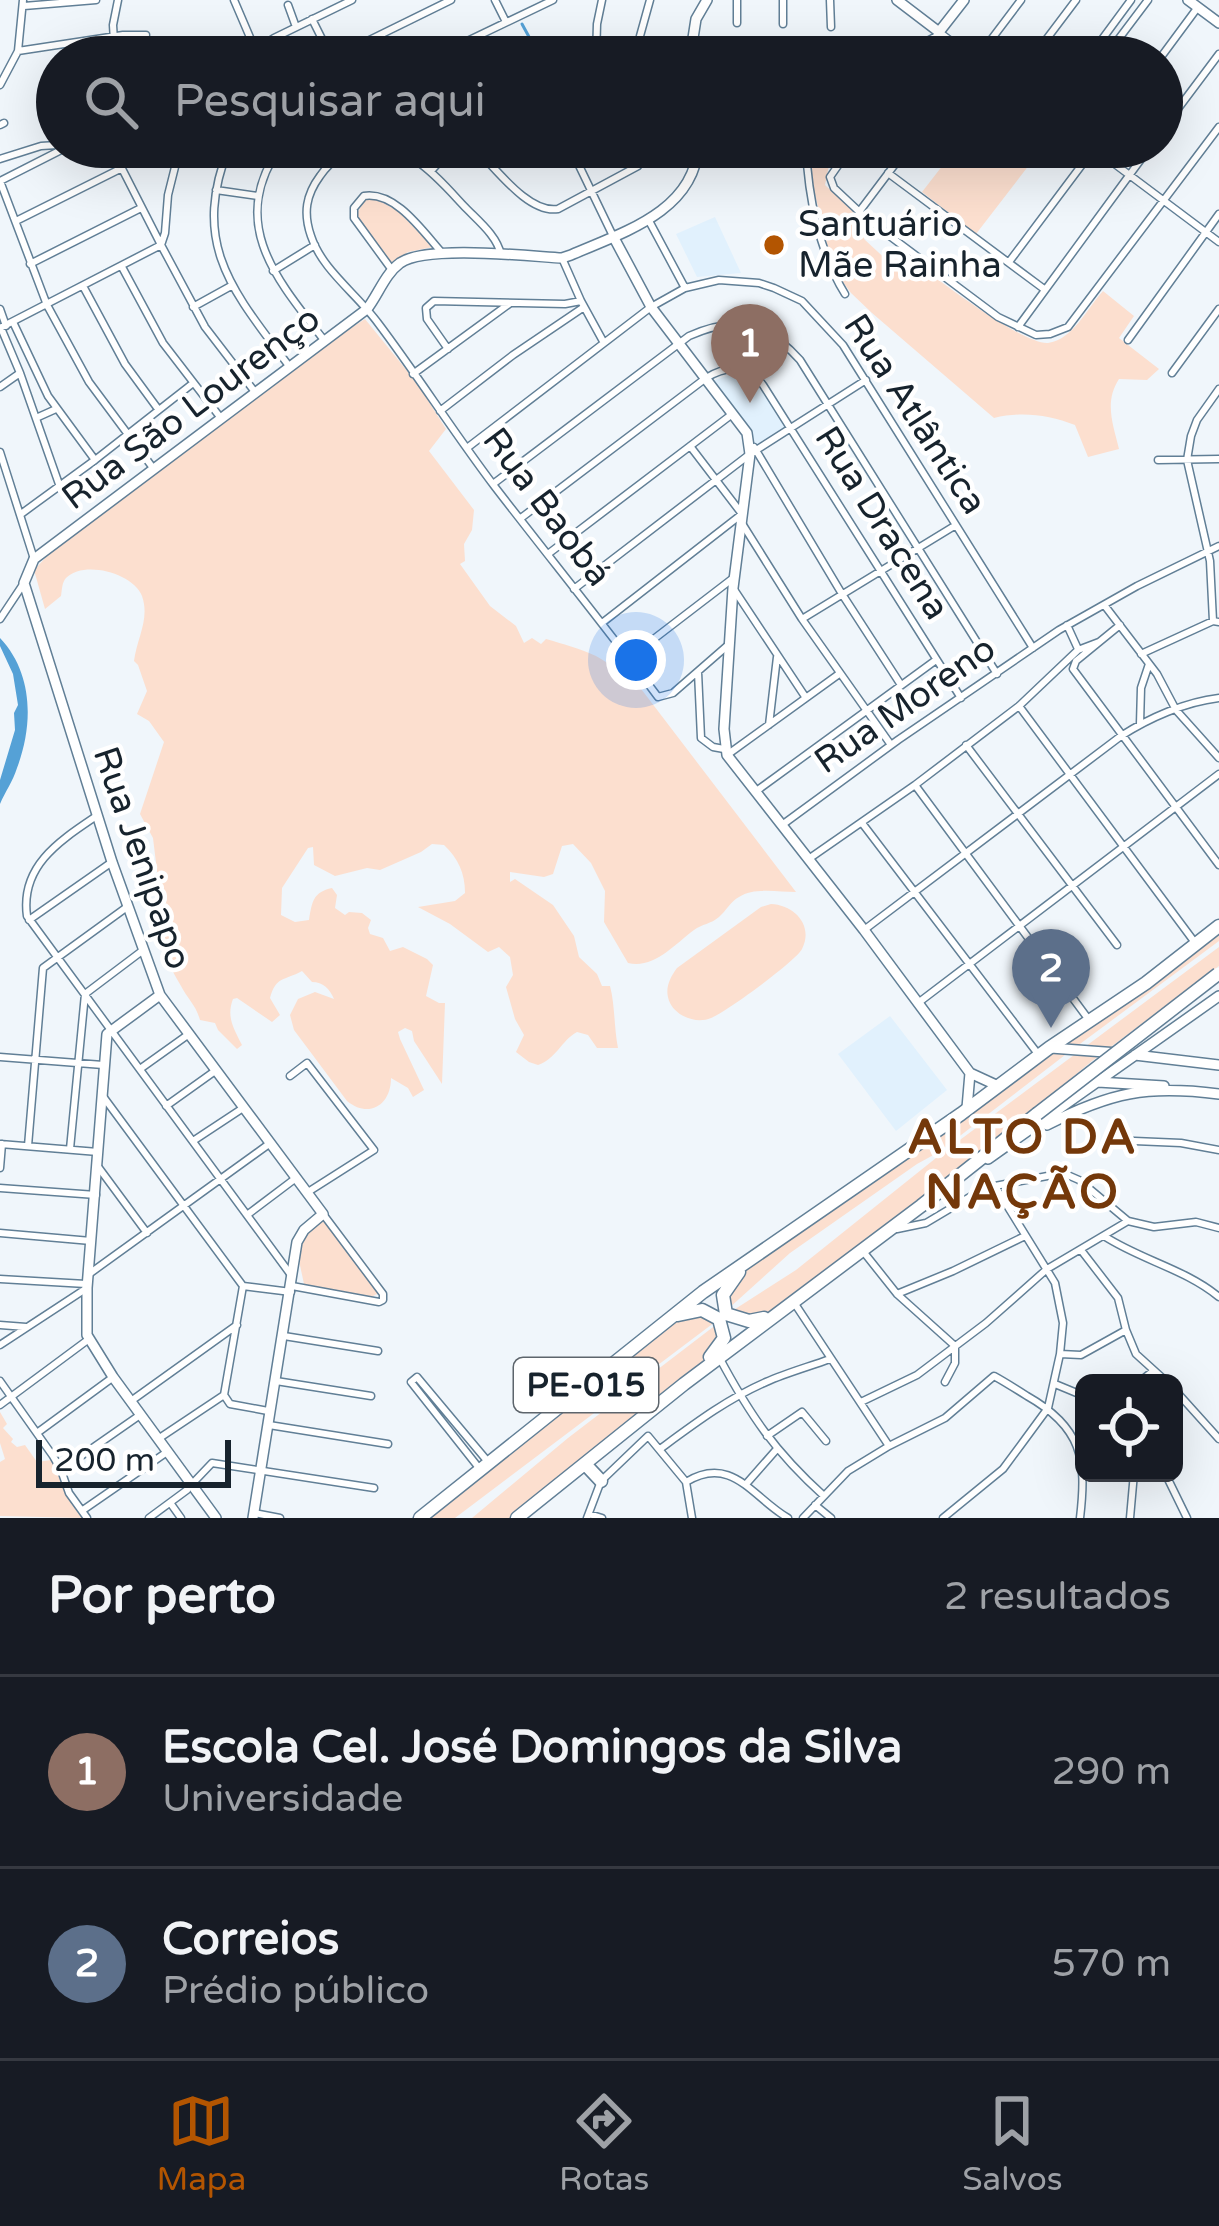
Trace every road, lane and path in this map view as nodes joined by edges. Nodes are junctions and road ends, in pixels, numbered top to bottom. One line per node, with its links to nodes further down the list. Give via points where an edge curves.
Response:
1 (96, 0): 21 (street)
2 (118, 0): 34 (street)
3 (234, 0): 36 (street)
4 (352, 0): 25 (street)
5 (451, 0): 39 (street)
6 (495, 0): 26 (street)
7 (520, 0): 24 (street)
8 (553, 0): 24 (street)
9 (602, 0): 41 (street)
10 (650, 0): 42 (street)
11 (706, 0): 43 (street)
12 (737, 0): 28 (street)
13 (783, 0): 29 (street)
14 (830, 0): 31 (street)
15 (897, 0): 32 (street)
16 (964, 0): 32 (street)
17 (1021, 0): 46 (street)
18 (1076, 0): 47 (street)
19 (1131, 0): 48 (street)
20 (1148, 0): 49 (street)
21 (23, 3): 52 (street)
22 (288, 4): 30 (street)
23 (1193, 4): 27 (street); 50 (street)
24 (526, 12): 26 (street)
25 (312, 19): 30 (street); 38 (street)
26 (506, 22): 40 (street)
27 (1219, 22)
28 (737, 23)
29 (784, 24)
30 (296, 27): 37 (street)
31 (830, 27)
32 (938, 34): 44 (street); 45 (street)
33 (146, 35): 35 (street)
34 (112, 36)
35 (129, 36)
36 (249, 36)
37 (279, 36)
38 (321, 36)
39 (376, 36)
40 (477, 36)
41 (597, 36)
42 (640, 36)
43 (693, 36)
44 (934, 36)
45 (941, 36)
46 (992, 36)
47 (1049, 36)
48 (1104, 36)
49 (1121, 36)
50 (1174, 36)
51 (36, 48): 52 (street)
52 (18, 51): 54 (street)
53 (1219, 54): 56 (street)
54 (4, 72): 55 (street)
55 (0, 86)
56 (1183, 102)
57 (1219, 127): 86 (street)
58 (36, 149): 59 (street)
59 (0, 159)
60 (36, 162): 82 (street)
61 (121, 168): 87 (street); 91 (street)
62 (175, 168): 95 (street)
63 (223, 168): 83 (street)
64 (268, 168): 85 (street)
65 (326, 168): 96 (street, via 306,202)
66 (425, 168): 79 (street)
67 (433, 168): 79 (street)
68 (495, 168): 84 (street, via 545,211)
69 (580, 168): 84 (street)
70 (635, 168): 84 (street)
71 (695, 168): 90 (street, via 675,200)
72 (807, 168): 109 (street, via 822,243)
73 (835, 168): 88 (street, via 834,188)
74 (892, 168): 80 (street)
75 (1079, 168): 100 (street)
76 (1120, 168): 81 (street)
77 (1134, 168): 81 (street)
78 (0, 169): 82 (street)
79 (430, 171): 98 (street)
80 (888, 173): 88 (street); 100 (street)
81 (1129, 175): 86 (street); 108 (street)
82 (1, 180): 91 (street)
83 (216, 190): 85 (street); 106 (street, via 215,238)
84 (593, 193): 93 (street)
85 (258, 196): 104 (street, via 259,238)
86 (1163, 202): 92 (street); 119 (street, via 1068,327 1041,335)
87 (141, 208): 95 (street); 101 (street)
88 (859, 212): 119 (street)
89 (1219, 214): 92 (street)
90 (648, 219): 93 (street); 107 (street)
91 (16, 220): 101 (street)
92 (1205, 232): 94 (street); 121 (street)
93 (613, 236): 99 (street); 114 (street)
94 (1219, 242)
95 (161, 245): 102 (street); 113 (street)
96 (314, 245): 104 (street); 116 (street, Rua Baobá)
97 (443, 254): 98 (street); 103 (street, via 413,257); 103 (street, via 393,203 364,196 354,218)
98 (501, 255): 99 (street)
99 (562, 258): 112 (street)
100 (1009, 262): 108 (street)
101 (30, 264): 111 (street)
102 (122, 267): 105 (street); 131 (street)
103 (392, 270): 116 (street, Rua São Lourenço)
104 (273, 271): 120 (street)
105 (83, 286): 111 (street); 137 (street)
106 (231, 286): 113 (street); 125 (street)
107 (685, 288): 114 (street, Rua Atlântica); 130 (street, Rua Atlântica, via 739,281 790,294 819,317)
108 (1044, 289): 119 (street)
109 (845, 294)
110 (512, 302): 112 (street); 124 (street); 124 (street, via 430,302 428,319)
111 (46, 304): 118 (street); 143 (street)
112 (582, 304): 122 (street); 138 (street)
113 (193, 307): 134 (street)
114 (651, 307): 122 (street, Rua Atlântica); 123 (street)
115 (0, 309): 118 (street)
116 (367, 309): 120 (street, Rua São Lourenço); 128 (street, Rua Baobá)
117 (1219, 309): 127 (street)
118 (5, 326): 126 (street); 136 (street)
119 (1018, 327)
120 (324, 340): 125 (street, Rua São Lourenço)
121 (1128, 340)
122 (604, 343): 145 (street, Rua Atlântica)
123 (680, 343): 129 (street); 135 (street, via 730,323 775,336); 154 (street)
124 (448, 349): 128 (street)
125 (290, 368): 134 (street, Rua São Lourenço)
126 (20, 373): 132 (street); 140 (street)
127 (1172, 373)
128 (413, 374): 138 (street, Rua Baobá)
129 (706, 378): 139 (street); 142 (street, Rua Dracena, via 729,368 751,373); 157 (street)
130 (866, 380): 135 (street); 159 (street, Rua Atlântica)
131 (192, 384): 137 (street); 141 (street)
132 (0, 387)
133 (1219, 388): 151 (street, via 1197,420)
134 (255, 392): 141 (street, Rua São Lourenço)
135 (828, 405): 142 (street); 161 (street)
136 (56, 409): 140 (street); 149 (street)
137 (158, 409): 143 (street)
138 (440, 410): 145 (street, Rua Baobá)
139 (734, 413): 144 (street); 147 (street)
140 (36, 418): 155 (street)
141 (220, 418): 152 (street, Rua São Lourenço)
142 (790, 428): 147 (street); 166 (street, Rua Dracena)
143 (126, 434): 149 (street); 152 (street)
144 (691, 446): 153 (street); 163 (street)
145 (467, 448): 154 (street, Rua Baobá)
146 (0, 452): 156 (street)
147 (753, 452): 153 (street); 158 (street); 170 (street)
148 (1219, 459): 151 (street)
149 (95, 460): 155 (street)
150 (1158, 460): 151 (street)
151 (1187, 460): 162 (street)
152 (153, 468): 164 (street, Rua São Lourenço)
153 (718, 480): 158 (street); 169 (street)
154 (493, 484): 157 (street, Rua Baobá)
155 (60, 487): 156 (street)
156 (21, 514): 164 (street)
157 (520, 518): 163 (street, Rua Baobá)
158 (742, 518): 167 (street); 173 (street); 175 (street)
159 (956, 525): 161 (street); 180 (street, Rua Atlântica)
160 (1219, 546): 162 (street, Rua Moreno)
161 (918, 548): 166 (street); 189 (street)
162 (1208, 551): 165 (street); 171 (street, Rua Moreno)
163 (548, 554): 169 (street, Rua Baobá)
164 (34, 559): 168 (street)
165 (1215, 561): 174 (street)
166 (880, 571): 170 (street); 185 (street, Rua Dracena)
167 (734, 582): 179 (street); 183 (street); 184 (street)
168 (24, 583): 172 (street); 209 (street, Rua Jenipapo)
169 (574, 589): 175 (street, Rua Baobá)
170 (842, 594): 173 (street); 190 (street)
171 (1105, 606): 176 (street); 177 (street, Rua Moreno)
172 (0, 619)
173 (802, 619): 188 (street)
174 (1216, 621): 182 (street)
175 (602, 623): 184 (street, Rua Baobá)
176 (1120, 625): 178 (street); 182 (street)
177 (1063, 628): 180 (street, Rua Moreno); 181 (street)
178 (1099, 641): 181 (street); 199 (street, via 1072,667)
179 (730, 644): 187 (street, Rua Baobá); 202 (street)
180 (1033, 648): 189 (street, Rua Moreno)
181 (1078, 650): 194 (street)
182 (1141, 654): 186 (street)
183 (778, 656): 191 (street); 198 (street)
184 (628, 658): 187 (street, Rua Baobá, via 661,698)
185 (936, 660): 190 (street); 192 (street, Rua Dracena)
186 (1149, 664): 195 (street); 197 (street)
187 (698, 672): 202 (street, via 701,738)
188 (839, 674): 191 (street); 196 (street)
189 (997, 674): 192 (street, Rua Moreno)
190 (901, 685): 196 (street)
191 (806, 698): 198 (street)
192 (961, 698): 200 (street, Rua Moreno)
193 (1219, 698): 195 (street)
194 (1019, 706): 201 (street); 205 (street)
195 (1177, 710): 197 (street); 203 (street)
196 (866, 711): 200 (street); 207 (street)
197 (1140, 724): 199 (street)
198 (769, 725): 202 (street)
199 (1121, 736): 205 (street); 208 (street)
200 (891, 745): 212 (street, Rua Moreno)
201 (966, 745): 206 (street); 210 (street)
202 (726, 752): 207 (street)
203 (1219, 758)
204 (1219, 774): 208 (street)
205 (1069, 775): 210 (street); 213 (street)
206 (915, 785): 211 (street); 214 (street)
207 (755, 792): 212 (street)
208 (1175, 807): 213 (street); 217 (street)
209 (98, 815): 216 (street, Rua Jenipapo); 221 (street, via 38,863)
210 (1019, 815): 214 (street); 218 (street)
211 (862, 823): 215 (street); 219 (street)
212 (782, 825): 215 (street)
213 (1123, 847): 218 (street); 226 (street)
214 (964, 854): 219 (street); 222 (street)
215 (807, 859): 224 (street)
216 (112, 862): 220 (street, Rua Jenipapo); 221 (street)
217 (1219, 865)
218 (1073, 886): 222 (street); 225 (street)
219 (915, 892): 224 (street); 229 (street)
220 (127, 907): 227 (street, Rua Jenipapo); 228 (street)
221 (28, 918): 228 (street)
222 (1021, 925): 229 (street); 235 (street)
223 (1219, 926): 226 (highway, PE-015)
224 (864, 930): 234 (street)
225 (1117, 944)
226 (1196, 945): 235 (highway, PE-015)
227 (142, 951): 231 (street); 232 (street, Rua Jenipapo)
228 (56, 958): 231 (street); 244 (street, via 42,972)
229 (969, 964): 234 (street); 239 (street)
230 (1219, 974): 274 (highway, PE-015, bridge)
231 (85, 994): 236 (street); 245 (street)
232 (160, 995): 236 (street); 238 (street, Rua Jenipapo)
233 (1219, 996): 237 (street)
234 (918, 1003): 251 (street)
235 (1090, 1020): 239 (highway, PE-015)
236 (111, 1029): 246 (street); 248 (street)
237 (1175, 1029): 241 (street); 243 (street, via 1166,1048)
238 (188, 1034): 248 (street); 249 (street, Rua Jenipapo)
239 (1044, 1051): 240 (street); 254 (highway, PE-015)
240 (1106, 1051): 241 (street); 250 (street)
241 (1134, 1055): 243 (street); 250 (street)
242 (0, 1057): 244 (street)
243 (1174, 1059): 247 (street)
244 (33, 1060): 245 (street); 266 (street)
245 (78, 1063): 246 (street); 267 (street)
246 (103, 1065): 257 (street)
247 (1219, 1065)
248 (140, 1070): 258 (street)
249 (215, 1071): 258 (street); 259 (street, Rua Jenipapo)
250 (1112, 1072): 253 (street)
251 (970, 1073): 254 (street); 260 (street)
252 (290, 1076): 277 (street, via 307,1063 374,1150)
253 (1098, 1082): 255 (street); 261 (street)
254 (996, 1085): 260 (highway, PE-015)
255 (1174, 1088): 256 (street); 261 (street, via 1108,1097)
256 (1219, 1094)
257 (102, 1095): 269 (street); 279 (street)
258 (166, 1106): 263 (street)
259 (243, 1108): 263 (street); 265 (street, Rua Jenipapo)
260 (968, 1108): 292 (highway, PE-015)
261 (1026, 1135): 274 (street)
262 (1111, 1140): 268 (street)
263 (193, 1141): 272 (street)
264 (1, 1144): 266 (street); 271 (street)
265 (268, 1144): 272 (street); 273 (street, Rua Jenipapo)
266 (28, 1146): 267 (street)
267 (70, 1149): 269 (street)
268 (1219, 1150)
269 (98, 1151): 270 (street)
270 (98, 1166): 278 (street); 286 (street)
271 (0, 1168)
272 (219, 1178): 279 (street); 281 (street)
273 (296, 1178): 277 (street, Rua Jenipapo); 281 (street)
274 (956, 1178): 284 (highway, PE-015)
275 (995, 1186): 282 (street, via 1071,1174); 284 (street, via 926,1223); 287 (street)
276 (0, 1189): 278 (street)
277 (308, 1192): 280 (street, Rua Jenipapo)
278 (96, 1196): 289 (street)
279 (183, 1207): 286 (street); 297 (street)
280 (323, 1214): 296 (street, via 298,1237); 296 (street, Rua Jenipapo, via 383,1300)
281 (247, 1215): 296 (street)
282 (1128, 1221): 283 (street); 288 (street)
283 (1219, 1228)
284 (888, 1231): 290 (highway, PE-015)
285 (0, 1233): 289 (street)
286 (147, 1233): 295 (street)
287 (1025, 1236): 293 (street); 298 (street)
288 (1104, 1237): 291 (street); 299 (street)
289 (91, 1240): 295 (street)
290 (862, 1250): 298 (street); 300 (highway, PE-015)
291 (1081, 1250): 293 (street); 306 (street, via 1118,1298)
292 (756, 1253): 301 (highway, PE-015); 302 (highway, via 725,1288 724,1308 749,1322)
293 (1047, 1268): 310 (street); 312 (street, via 1062,1310)
294 (0, 1279): 295 (street)
295 (88, 1282): 305 (street); 308 (street)
296 (292, 1285): 297 (street); 307 (street)
297 (243, 1286): 304 (street)
298 (897, 1294): 310 (street)
299 (1219, 1297)
300 (793, 1301): 302 (highway, PE-015); 314 (street)
301 (676, 1316): 322 (highway, via 708,1312 724,1333); 348 (highway, PE-015)
302 (771, 1316): 313 (highway, PE-015)
303 (0, 1324): 305 (street)
304 (237, 1324): 325 (street); 330 (street)
305 (28, 1327): 309 (street)
306 (1126, 1330): 312 (street, via 1081,1354); 315 (street)
307 (284, 1336): 311 (street); 320 (street)
308 (89, 1339): 318 (street); 328 (street)
309 (0, 1345)
310 (956, 1346): 321 (street); 331 (street)
311 (378, 1352)
312 (1060, 1354): 323 (street)
313 (719, 1357): 322 (highway, PE-015); 327 (street)
314 (830, 1359): 327 (street); 331 (street)
315 (1153, 1371): 316 (street); 317 (street)
316 (1150, 1374)
317 (1157, 1374)
318 (113, 1377): 330 (street); 337 (street)
319 (0, 1381): 328 (street)
320 (276, 1381): 326 (street); 334 (street)
321 (945, 1382)
322 (684, 1384): 347 (highway, PE-015)
323 (1055, 1384): 324 (street); 333 (street)
324 (1075, 1392)
325 (224, 1395): 334 (street, via 230,1404); 339 (street)
326 (370, 1396)
327 (738, 1396): 338 (street); 344 (street)
328 (12, 1397): 332 (street); 337 (street)
329 (1183, 1399): 340 (street)
330 (131, 1401): 335 (street)
331 (861, 1402): 343 (street)
332 (0, 1405)
333 (1048, 1408): 343 (street, via 991,1377 945,1418); 376 (street, via 1003,1469); 377 (street, via 1078,1447)
334 (271, 1412): 336 (street)
335 (140, 1414): 339 (street); 350 (street)
336 (269, 1425): 342 (street); 349 (street)
337 (38, 1433): 350 (street)
338 (767, 1436): 341 (street, via 802,1412); 345 (street)
339 (158, 1439): 346 (street)
340 (1219, 1439)
341 (826, 1441)
342 (388, 1444)
343 (889, 1446): 358 (street)
344 (660, 1449): 351 (street, via 648,1436); 352 (street)
345 (776, 1450): 355 (street); 358 (street)
346 (166, 1452): 356 (street); 361 (street)
347 (585, 1464): 351 (highway); 370 (highway, PE-015)
348 (485, 1466): 348 (street, via 419,1378 412,1381); 369 (highway, PE-015)
349 (261, 1469): 356 (street, via 212,1462); 357 (street); 362 (street)
350 (61, 1470): 361 (street)
351 (601, 1481): 364 (street)
352 (686, 1482): 355 (street, via 711,1472); 372 (street)
353 (1133, 1482): 378 (street)
354 (1169, 1482): 379 (street)
355 (746, 1484): 363 (street)
356 (190, 1487): 359 (street); 367 (street)
357 (374, 1488)
358 (824, 1496): 360 (street)
359 (171, 1504): 365 (street); 366 (street)
360 (815, 1505): 374 (street); 375 (street)
361 (85, 1514)
362 (253, 1515): 368 (street)
363 (775, 1515): 373 (street)
364 (588, 1516): 371 (street)
365 (149, 1518)
366 (181, 1518)
367 (217, 1518)
368 (280, 1518)
369 (420, 1518)
370 (517, 1518)
371 (602, 1518)
372 (692, 1518)
373 (788, 1518)
374 (803, 1518)
375 (831, 1518)
376 (943, 1518)
377 (1080, 1518)
378 (1130, 1518)
379 (1187, 1518)

